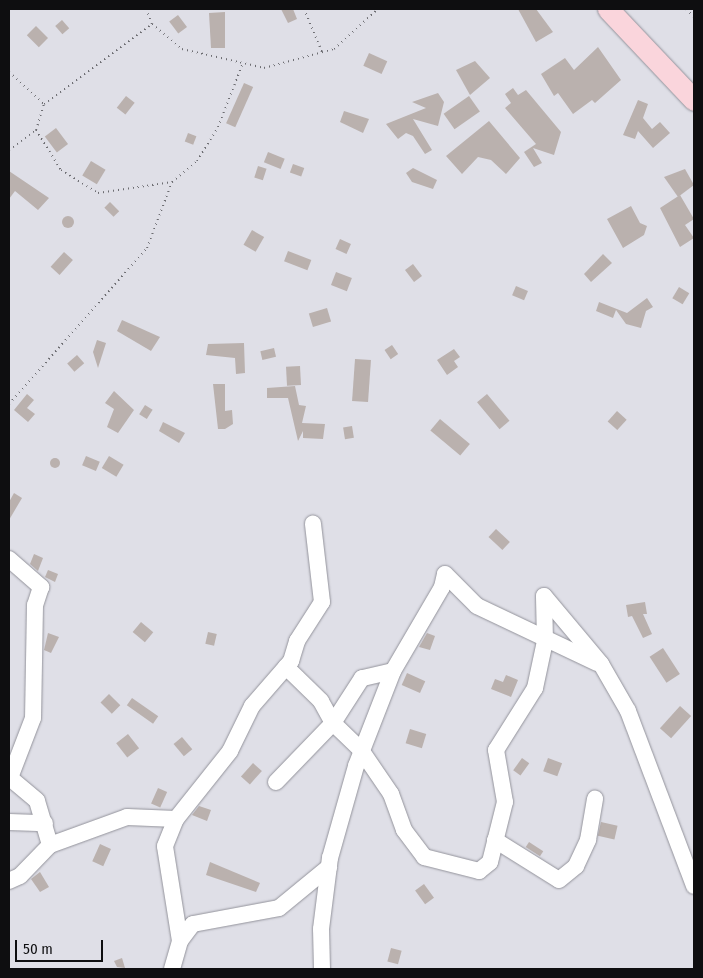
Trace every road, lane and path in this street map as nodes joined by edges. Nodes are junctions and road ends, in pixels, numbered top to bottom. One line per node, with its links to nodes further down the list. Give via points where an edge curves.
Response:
1 (146, 9): 7 (path)
2 (304, 9): 8 (path)
3 (378, 9): 8 (path, via 334,49)
4 (608, 9): 11 (main road)
5 (686, 9): 6 (path)
6 (694, 17)
7 (152, 24): 9 (path, via 182,49); 12 (path)
8 (322, 52): 9 (path, via 264,68)
9 (243, 63): 15 (path, via 201,154)
10 (9, 72): 12 (path)
11 (694, 100)
12 (44, 104): 13 (path)
13 (36, 130): 14 (path); 15 (path, via 60,170 98,193)
14 (9, 150)
15 (172, 182): 16 (path, via 147,248)
16 (9, 404)
17 (313, 524): 21 (street, via 322,602)
18 (9, 559): 29 (street, via 41,587 35,605 33,718 10,778 37,801)
19 (545, 641): 20 (street); 20 (street, via 544,596); 22 (street, via 477,606 445,574 442,587); 30 (street, via 534,688 496,750 506,786)
20 (601, 664): 34 (street, via 628,711)
21 (286, 667): 23 (street, via 321,701); 27 (street, via 252,706 230,751)
22 (393, 671): 23 (street, via 362,678); 24 (street)
23 (333, 723): 24 (street); 25 (street)
24 (361, 750): 30 (street, via 391,794 404,830 424,857 479,871 490,862); 32 (street)
25 (276, 782)
26 (594, 799): 30 (street, via 588,840 576,866 559,880)
27 (176, 819): 31 (street, via 127,817); 35 (street, via 165,846)
28 (9, 822): 29 (street)
29 (45, 823): 31 (street)
30 (495, 840)
31 (50, 845): 33 (street, via 20,876)
32 (328, 867): 35 (street, via 279,908 193,924); 37 (street, via 321,929)
33 (9, 881)
34 (694, 886)
35 (180, 941): 36 (street)
36 (172, 969)
37 (322, 969)

